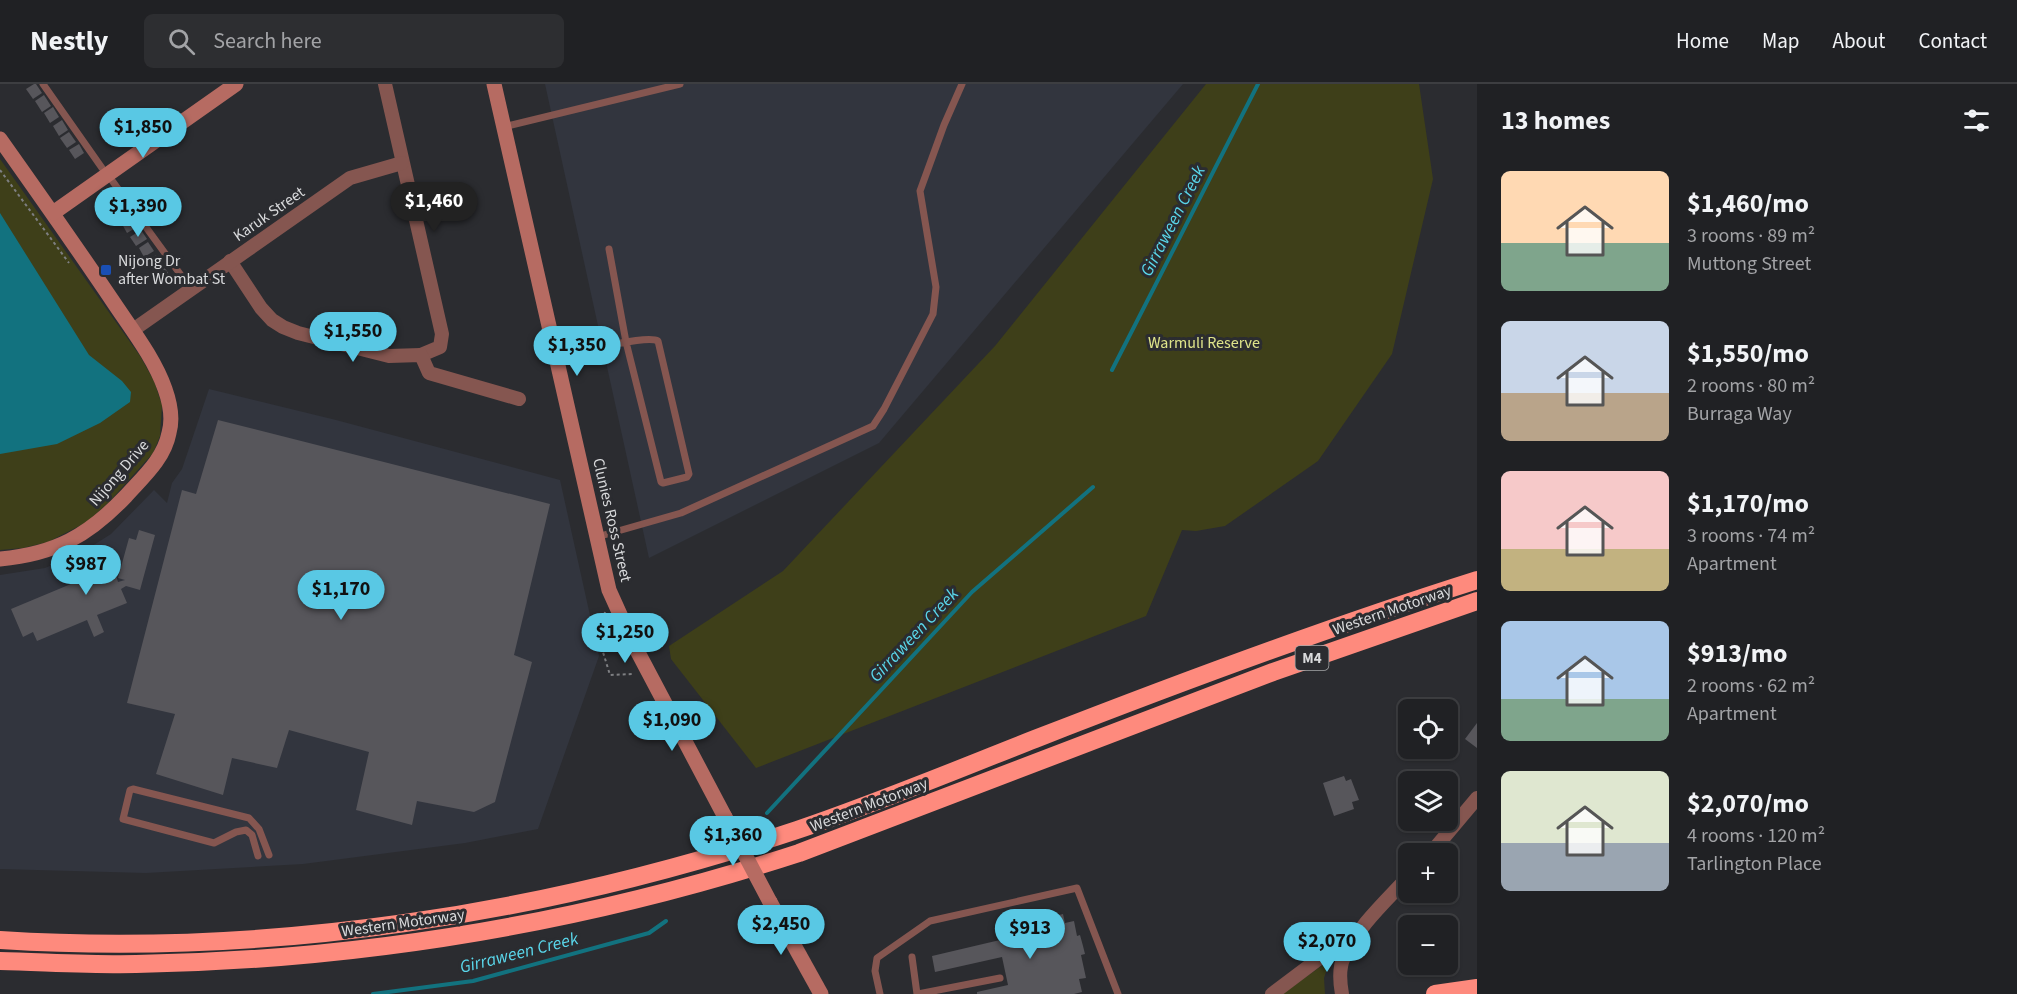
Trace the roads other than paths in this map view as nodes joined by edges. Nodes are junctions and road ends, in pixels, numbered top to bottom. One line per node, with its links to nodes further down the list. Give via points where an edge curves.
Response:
1 (43, 84): 11 (lane)
2 (220, 84): 11 (street)
3 (236, 84): 11 (street)
4 (385, 84): 10 (street)
5 (494, 84): 8 (street, Clunies Ross Street)
6 (680, 84): 8 (lane)
7 (962, 84): 21 (lane, via 920,191 936,287 933,314 873,426 681,513)
8 (503, 127): 19 (street, Clunies Ross Street)
9 (0, 139): 12 (street, Nijong Drive)
10 (402, 163): 14 (street, Karuk Street, via 350,178); 18 (street, via 442,334 440,346)
11 (105, 172): 12 (street); 15 (lane)
12 (50, 210): 16 (street, Nijong Drive)
13 (609, 249): 17 (lane)
14 (230, 261): 15 (street, Karuk Street); 18 (street, via 261,308 283,327 389,356)
15 (191, 289): 16 (street, Karuk Street)
16 (133, 330): 22 (street, Nijong Drive, via 170,403 169,433 157,461 95,526 51,549)
17 (626, 342): 17 (lane, via 661,482 687,477 658,341 651,338); 19 (lane)
18 (421, 355): 20 (street, via 429,373)
19 (555, 358): 21 (street, Clunies Ross Street)
20 (519, 399)
21 (597, 537): 36 (street, Clunies Ross Street, bridge, via 618,612)
22 (0, 559)
23 (1477, 580): 31 (highway, Western Motorway / M4, via 1267,651 809,826 629,879 468,914 278,937 133,943)
24 (1477, 601): 33 (highway, Western Motorway / M4, via 1219,692 799,853 636,900 469,935 377,948 133,964)
25 (1477, 798): 26 (street)
26 (1439, 843)
27 (269, 855): 28 (lane, via 259,829 249,818 130,790 123,819 214,843 246,830 252,835)
28 (258, 856)
29 (1398, 888): 30 (street)
30 (1365, 924): 40 (street); 41 (street, via 1343,958)
31 (0, 940)
32 (912, 957): 38 (lane)
33 (0, 961)
34 (1000, 978): 38 (lane)
35 (1477, 988): 42 (highway)
36 (821, 994)
37 (880, 994): 39 (lane, via 875,971 877,958 930,921 1077,888)
38 (918, 994)
39 (1118, 994)
40 (1272, 994)
41 (1342, 994)
42 (1435, 994)

